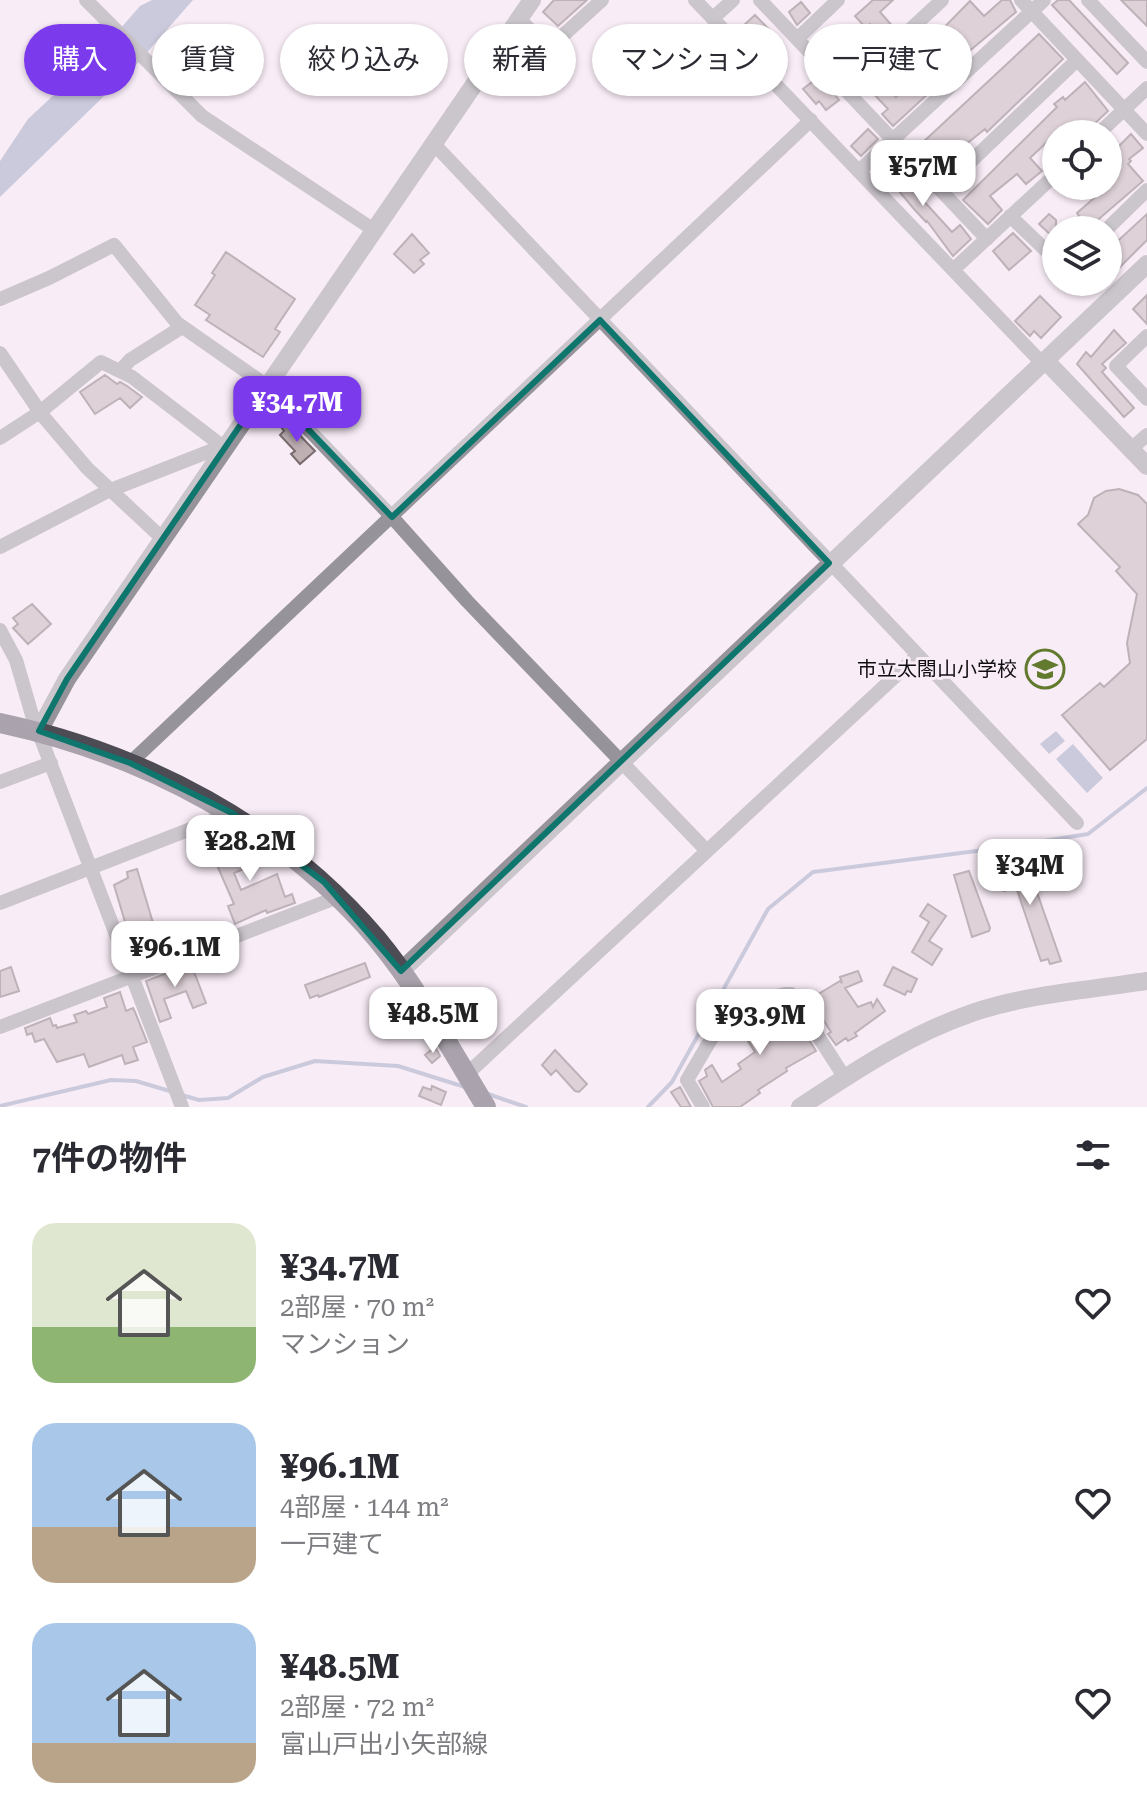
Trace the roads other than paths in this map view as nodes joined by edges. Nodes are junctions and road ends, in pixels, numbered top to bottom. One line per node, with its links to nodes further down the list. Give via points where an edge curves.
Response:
1 (86, 0): 33 (street, via 202,116)
2 (532, 0): 13 (street)
3 (602, 0): 13 (street, via 549,48)
4 (695, 0): 12 (street)
5 (733, 0): 12 (street)
6 (760, 0): 15 (street)
7 (838, 0): 15 (street)
8 (942, 0): 14 (street)
9 (1044, 0): 11 (street)
10 (1088, 0): 18 (street)
11 (1026, 6): 17 (street); 25 (street)
12 (713, 18): 22 (street)
13 (519, 19): 26 (street)
14 (916, 24)
15 (797, 39): 16 (street)
16 (804, 46)
17 (1077, 60): 21 (street); 29 (street)
18 (1147, 62)
19 (1147, 88): 21 (street)
20 (851, 96): 25 (street)
21 (1124, 110): 23 (street); 24 (street)
22 (811, 120): 27 (street); 39 (street)
23 (1113, 120)
24 (1147, 134)
25 (893, 140): 27 (street); 29 (street)
26 (433, 143): 33 (street); 39 (street)
27 (859, 171): 37 (street)
28 (1042, 187): 31 (street)
29 (941, 190): 34 (street)
30 (1147, 190): 32 (street)
31 (1010, 216): 34 (street); 35 (street)
32 (1120, 216)
33 (374, 230): 45 (street)
34 (987, 239): 37 (street)
35 (1042, 247)
36 (1147, 264): 43 (street)
37 (953, 270): 43 (street)
38 (0, 299): 40 (street, via 114,245)
39 (600, 320): 54 (street); 57 (street)
40 (182, 327): 44 (street); 45 (street)
41 (1147, 336): 46 (street, via 1116,366)
42 (0, 353): 47 (street)
43 (1044, 362): 51 (street); 57 (street)
44 (121, 370): 47 (street, via 101,362); 50 (street)
45 (267, 386): 50 (street); 54 (street)
46 (1147, 399)
47 (40, 412): 49 (street); 53 (street)
48 (1147, 435): 51 (street)
49 (0, 438)
50 (224, 447): 53 (street); 55 (street)
51 (1131, 449): 52 (street)
52 (1147, 466)
53 (108, 491): 55 (street); 56 (street)
54 (392, 517): 62 (street); 64 (street)
55 (163, 539): 61 (street, via 67,679)
56 (0, 547)
57 (829, 563): 59 (street); 62 (street)
58 (0, 630): 61 (street, via 16,660)
59 (918, 655): 67 (street); 68 (street)
60 (0, 723): 61 (main road)
61 (39, 731): 63 (street); 64 (main road)
62 (622, 761): 68 (street); 72 (street)
63 (51, 763): 65 (street); 69 (street)
64 (130, 763): 66 (main road)
65 (0, 782)
66 (232, 813): 69 (street); 70 (main road, via 265,834)
67 (1077, 823)
68 (707, 851): 76 (street)
69 (91, 868): 71 (street); 73 (street)
70 (338, 897): 72 (main road); 73 (street)
71 (0, 903)
72 (401, 971): 76 (main road)
73 (132, 976): 75 (street); 78 (street)
74 (1147, 981): 77 (street, via 973,1012)
75 (0, 1027)
76 (468, 1077): 79 (main road)
77 (845, 1078): 80 (street, via 791,994 785,994 730,1007 687,1080); 81 (street)
78 (182, 1107)
79 (486, 1107)
80 (703, 1107)
81 (800, 1107)

